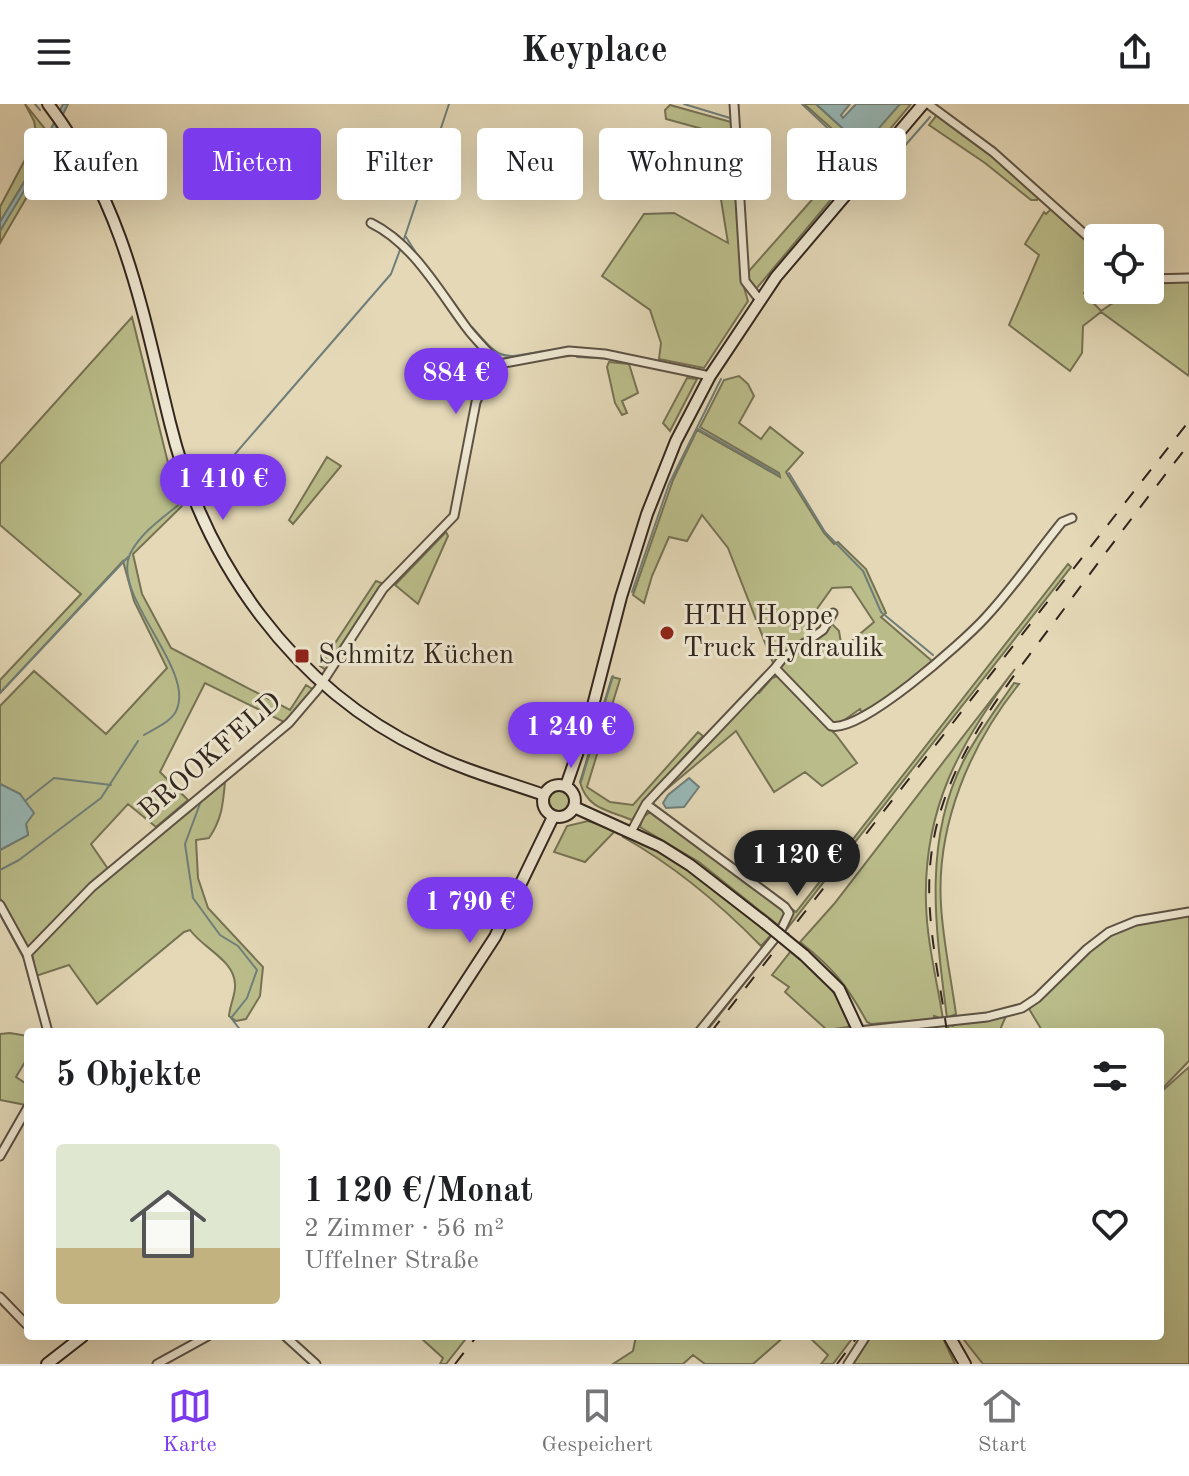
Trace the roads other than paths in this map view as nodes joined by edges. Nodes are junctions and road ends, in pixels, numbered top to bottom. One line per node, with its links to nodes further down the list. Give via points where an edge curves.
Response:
1 (734, 104): 8 (street, via 745,281)
2 (926, 104): 5 (street, via 993,152); 8 (street)
3 (51, 107): 14 (street, via 95,177 117,227 192,495 222,561 261,619)
4 (371, 223): 9 (street, via 408,251)
5 (1084, 233)
6 (1189, 278): 7 (street)
7 (1164, 279)
8 (759, 299): 10 (street)
9 (499, 364): 10 (street, via 569,351); 14 (street, BROOKFELD, via 476,402 454,516 383,589)
10 (710, 376): 15 (street, via 647,514)
11 (1072, 518): 13 (street, via 1062,522 983,621 903,692 851,724 831,726)
12 (833, 613): 13 (street, via 823,630)
13 (775, 668): 17 (street)
14 (322, 682): 16 (street, via 422,750); 23 (street, BROOKFELD, via 289,723 92,887)
15 (566, 786): 16 (street, via 556,785); 18 (street, via 574,793)
16 (544, 795): 19 (street, via 545,810)
17 (646, 804): 20 (street); 26 (street, via 789,913 780,932)
18 (574, 807): 19 (street, via 563,817); 20 (street)
19 (553, 817): 25 (street, via 495,937)
20 (631, 832): 27 (street, bridge, via 690,865 804,955 839,989)
21 (0, 905): 23 (street)
22 (1189, 912): 28 (street, via 1136,921 1109,932 1022,1008)
23 (27, 954): 24 (street)
24 (47, 1028)
25 (436, 1028)
26 (702, 1028)
27 (858, 1028)
28 (886, 1028)
29 (24, 1114): 30 (street)
30 (0, 1156)
31 (0, 1297): 32 (street)
32 (24, 1322)
33 (78, 1340): 38 (street)
34 (201, 1340): 39 (street)
35 (289, 1340): 40 (street)
36 (863, 1340): 41 (street)
37 (951, 1340): 42 (street)
38 (47, 1364)
39 (157, 1364)
40 (316, 1364)
41 (848, 1364)
42 (965, 1364)

